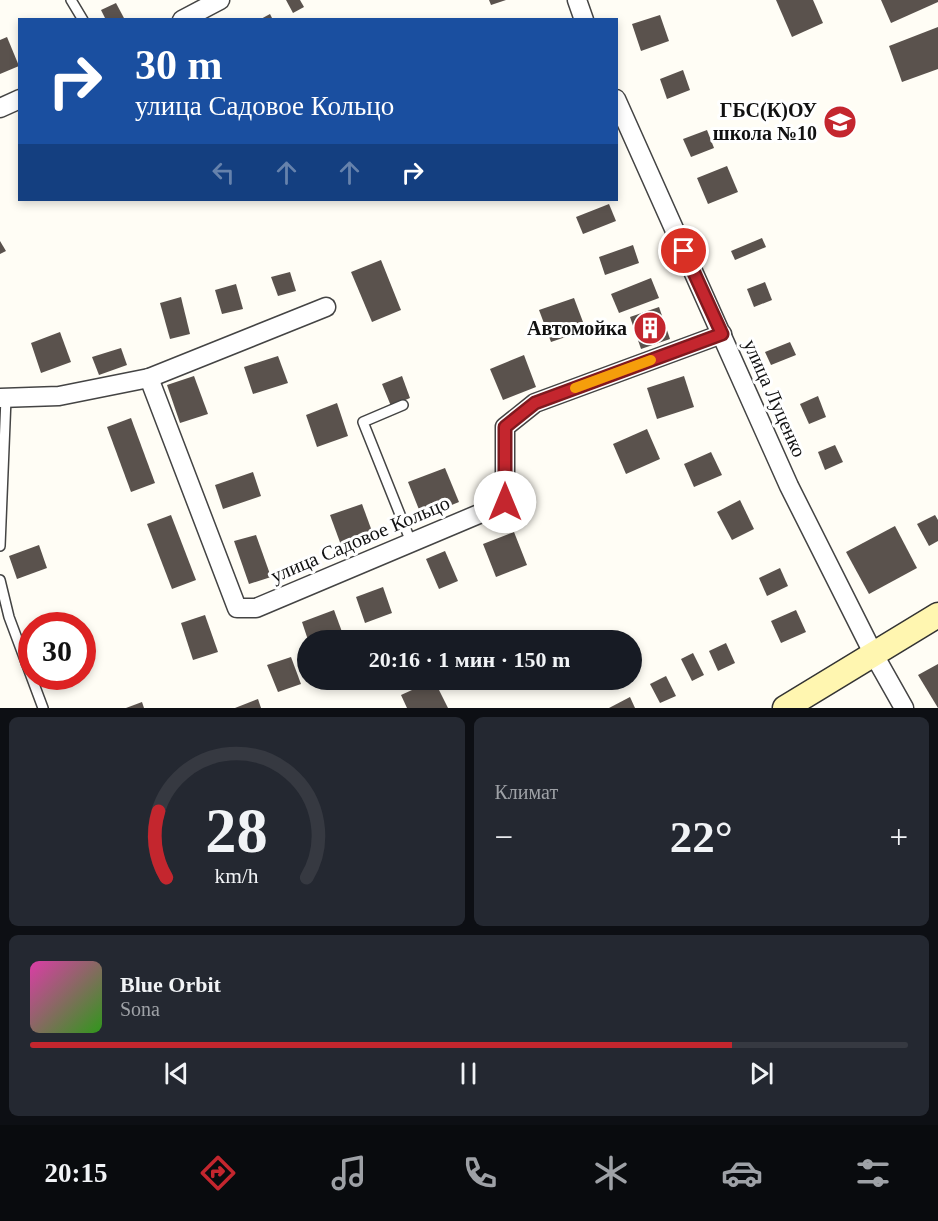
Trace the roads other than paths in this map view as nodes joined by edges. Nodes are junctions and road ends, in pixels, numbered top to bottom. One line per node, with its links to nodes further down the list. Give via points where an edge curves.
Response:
1 (71, 0): 4 (lane)
2 (220, 0): 5 (street)
3 (576, 0): 6 (street)
4 (82, 18)
5 (186, 18)
6 (583, 18)
7 (18, 100): 9 (street)
8 (618, 103): 11 (street, улица Луценко)
9 (0, 108)
10 (326, 307): 12 (street)
11 (722, 334): 15 (street, улица Садовое Кольцо, via 535,403 505,427 505,502); 19 (street, улица Луценко, via 789,486)
12 (149, 378): 13 (street, via 59,396); 15 (street, улица Садовое Кольцо, via 237,608 256,608)
13 (3, 398): 16 (lane)
14 (403, 405): 15 (lane, via 363,422)
15 (411, 542)
16 (0, 546)
17 (0, 580): 20 (lane)
18 (938, 615): 19 (main road)
19 (873, 653): 21 (main road); 22 (street, улица Луценко)
20 (42, 708)
21 (785, 708)
22 (904, 708)

